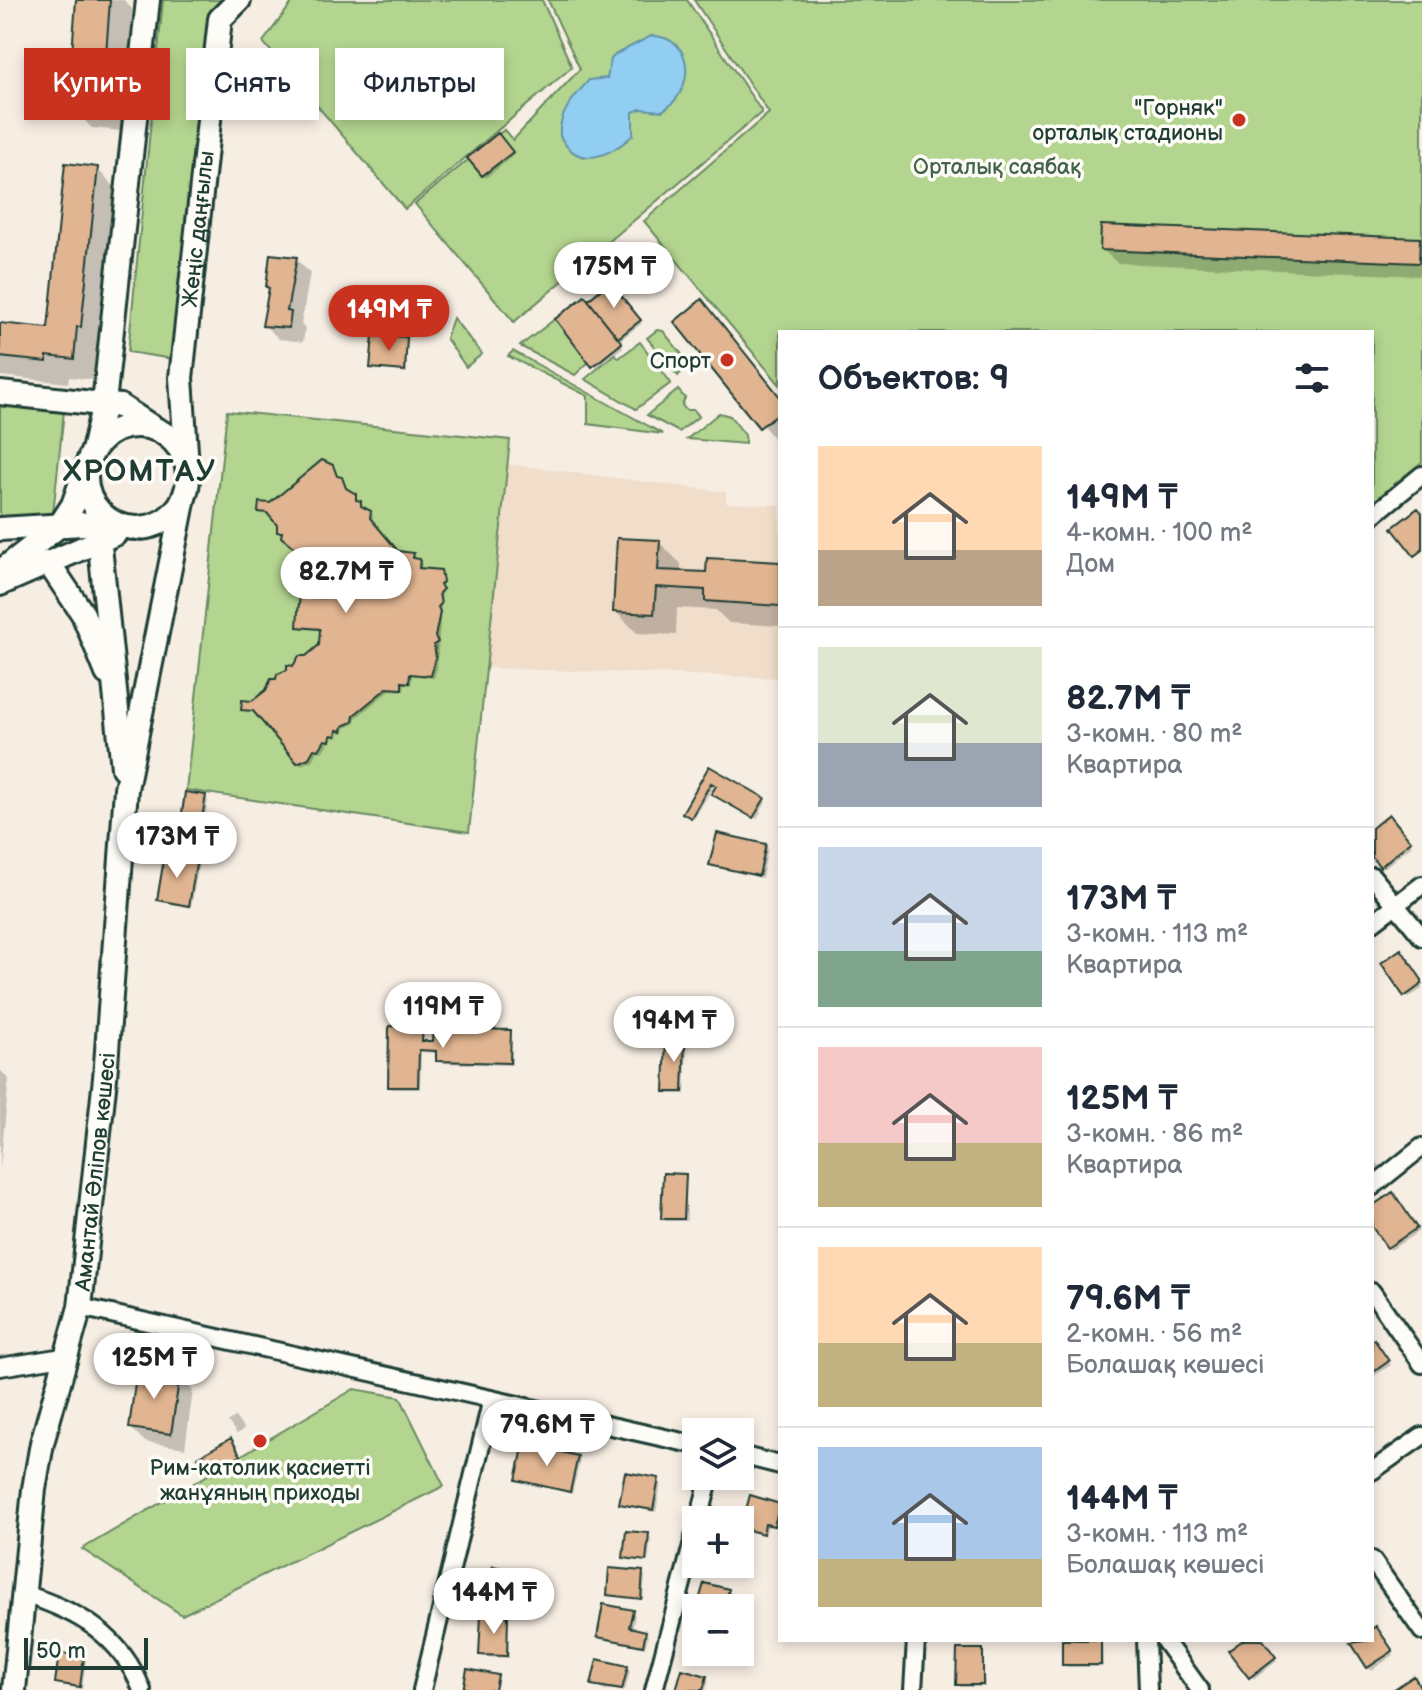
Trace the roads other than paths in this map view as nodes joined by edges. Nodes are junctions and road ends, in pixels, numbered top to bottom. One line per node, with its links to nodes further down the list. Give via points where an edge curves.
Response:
1 (148, 0): 4 (main road)
2 (239, 0): 7 (main road, Жеңіс даңғылы, via 220,19 181,378)
3 (0, 393): 4 (main road)
4 (104, 403): 5 (main road, via 133,411); 6 (main road)
5 (156, 430): 6 (main road, via 128,427 103,439); 7 (main road, via 170,438)
6 (90, 458): 11 (main road, via 89,495); 12 (main road)
7 (187, 466): 9 (main road)
8 (1422, 475): 10 (street)
9 (184, 497): 11 (main road, via 167,519 143,528); 17 (main road, Амантай Әліпов көшесі)
10 (1374, 514)
11 (99, 523): 12 (main road); 14 (main road); 16 (main road, Амантай Әліпов көшесі)
12 (60, 525): 13 (main road); 15 (main road)
13 (0, 531): 15 (main road)
14 (48, 562): 15 (main road); 16 (main road, via 83,614)
15 (1, 574)
16 (115, 694): 17 (main road, Амантай Әліпов көшесі)
17 (126, 789): 26 (main road, Амантай Әліпов көшесі, via 105,1078)
18 (1374, 878): 20 (street)
19 (1422, 885): 20 (street)
20 (1396, 904): 21 (street); 22 (street)
21 (1374, 921)
22 (1422, 937)
23 (1422, 1147): 24 (street)
24 (1374, 1185)
25 (1374, 1295): 28 (street)
26 (80, 1307): 27 (main road, Амантай Әліпов көшесі); 30 (street)
27 (69, 1356): 29 (street); 38 (main road, Амантай Әліпов көшесі, via 42,1443)
28 (1422, 1364)
29 (0, 1367)
30 (492, 1399): 32 (street); 45 (street)
31 (1422, 1436): 35 (street)
32 (682, 1442)
33 (754, 1458): 34 (street)
34 (778, 1464)
35 (1374, 1470)
36 (1374, 1563): 39 (street)
37 (683, 1578): 46 (street)
38 (24, 1594): 43 (main road, Амантай Әліпов көшесі); 44 (street, via 63,1606 107,1633 132,1663)
39 (1422, 1631)
40 (916, 1642): 47 (street)
41 (1146, 1642): 48 (street)
42 (1165, 1642): 49 (street)
43 (14, 1690)
44 (142, 1690)
45 (422, 1690)
46 (654, 1690)
47 (913, 1690)
48 (1148, 1690)
49 (1200, 1690)

